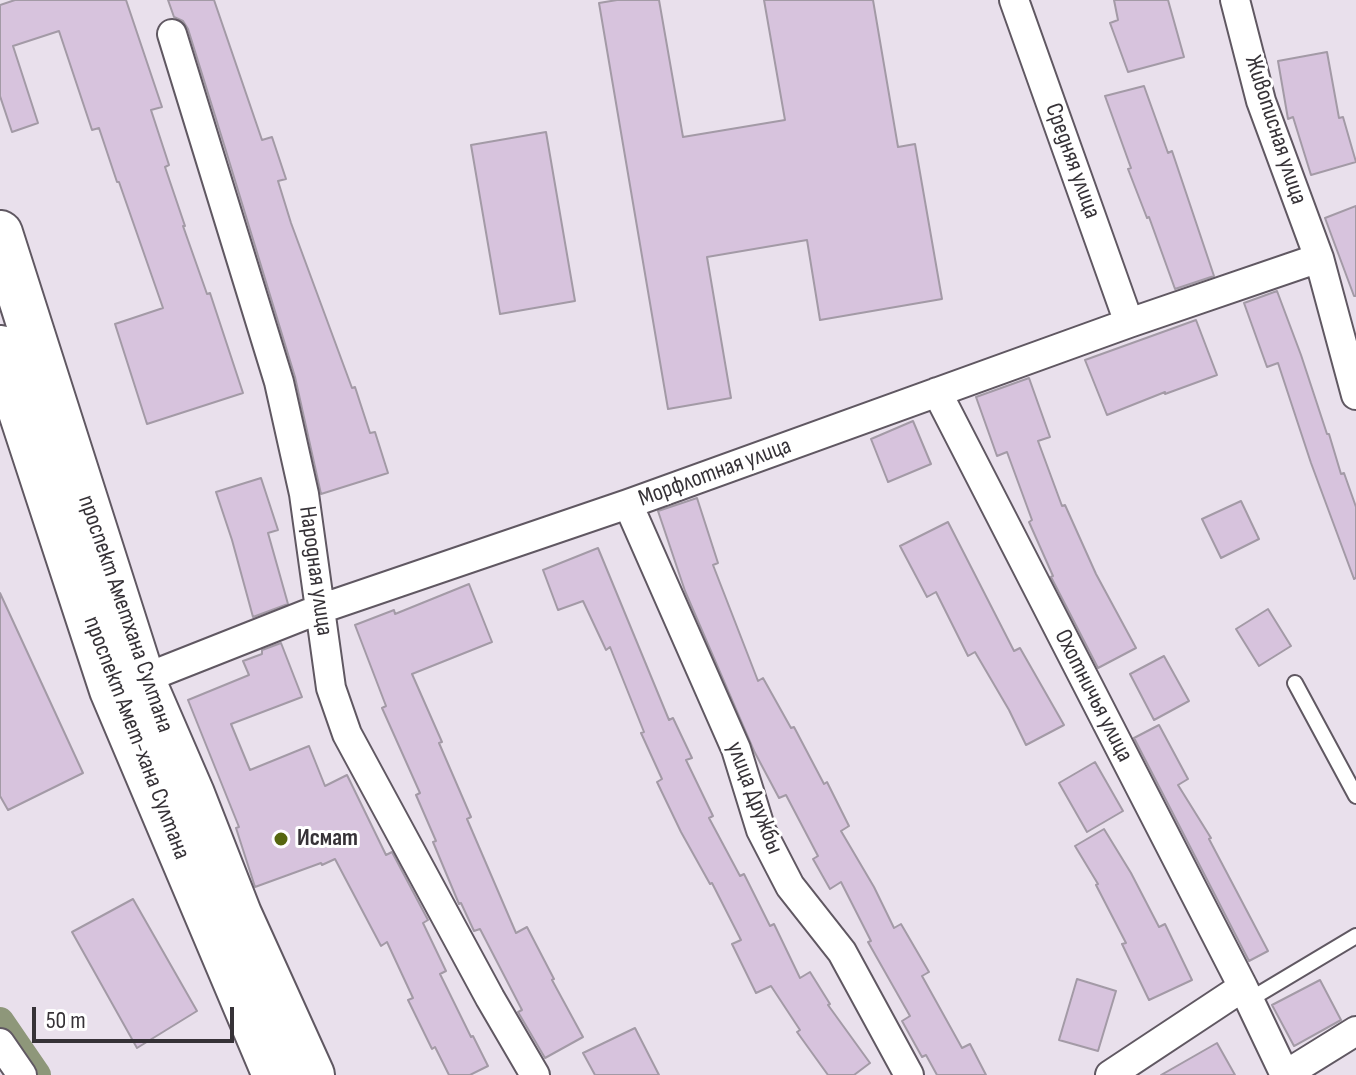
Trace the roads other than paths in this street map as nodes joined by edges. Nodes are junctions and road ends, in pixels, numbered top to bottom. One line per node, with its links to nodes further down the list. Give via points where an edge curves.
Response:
1 (1014, 0): 6 (street, Средняя улица)
2 (1235, 0): 5 (street, Живописная улица, via 1261,101)
3 (172, 34): 11 (street, Народная улица, via 279,382 304,494)
4 (0, 233): 13 (main road, проспект Аметхана Султана)
5 (1319, 258): 6 (street, Морфлотная улица); 9 (street, Живописная улица)
6 (1129, 323): 8 (street, Морфлотная улица)
7 (0, 348): 13 (main road, проспект Амет-хана Султана)
8 (937, 392): 10 (street, Морфлотная улица); 16 (street, Охотничья улица)
9 (1356, 395)
10 (628, 504): 11 (street, Морфлотная улица); 23 (street, улица Дружбы, via 736,749 761,830 790,886 842,952)
11 (320, 609): 13 (street, Морфлотная улица); 22 (street, Народная улица, via 331,688 347,734)
12 (1295, 683): 14 (lane)
13 (128, 686): 20 (main road, проспект Амет-хана Султана); 21 (main road, проспект Аметхана Султана, via 192,794)
14 (1356, 796)
15 (1356, 936): 16 (lane)
16 (1246, 993): 24 (street); 25 (street, Охотничья улица)
17 (1356, 1031): 25 (street)
18 (0, 1043): 19 (street)
19 (22, 1075)
20 (275, 1075)
21 (312, 1075)
22 (535, 1075)
23 (909, 1075)
24 (1110, 1075)
25 (1285, 1075)

